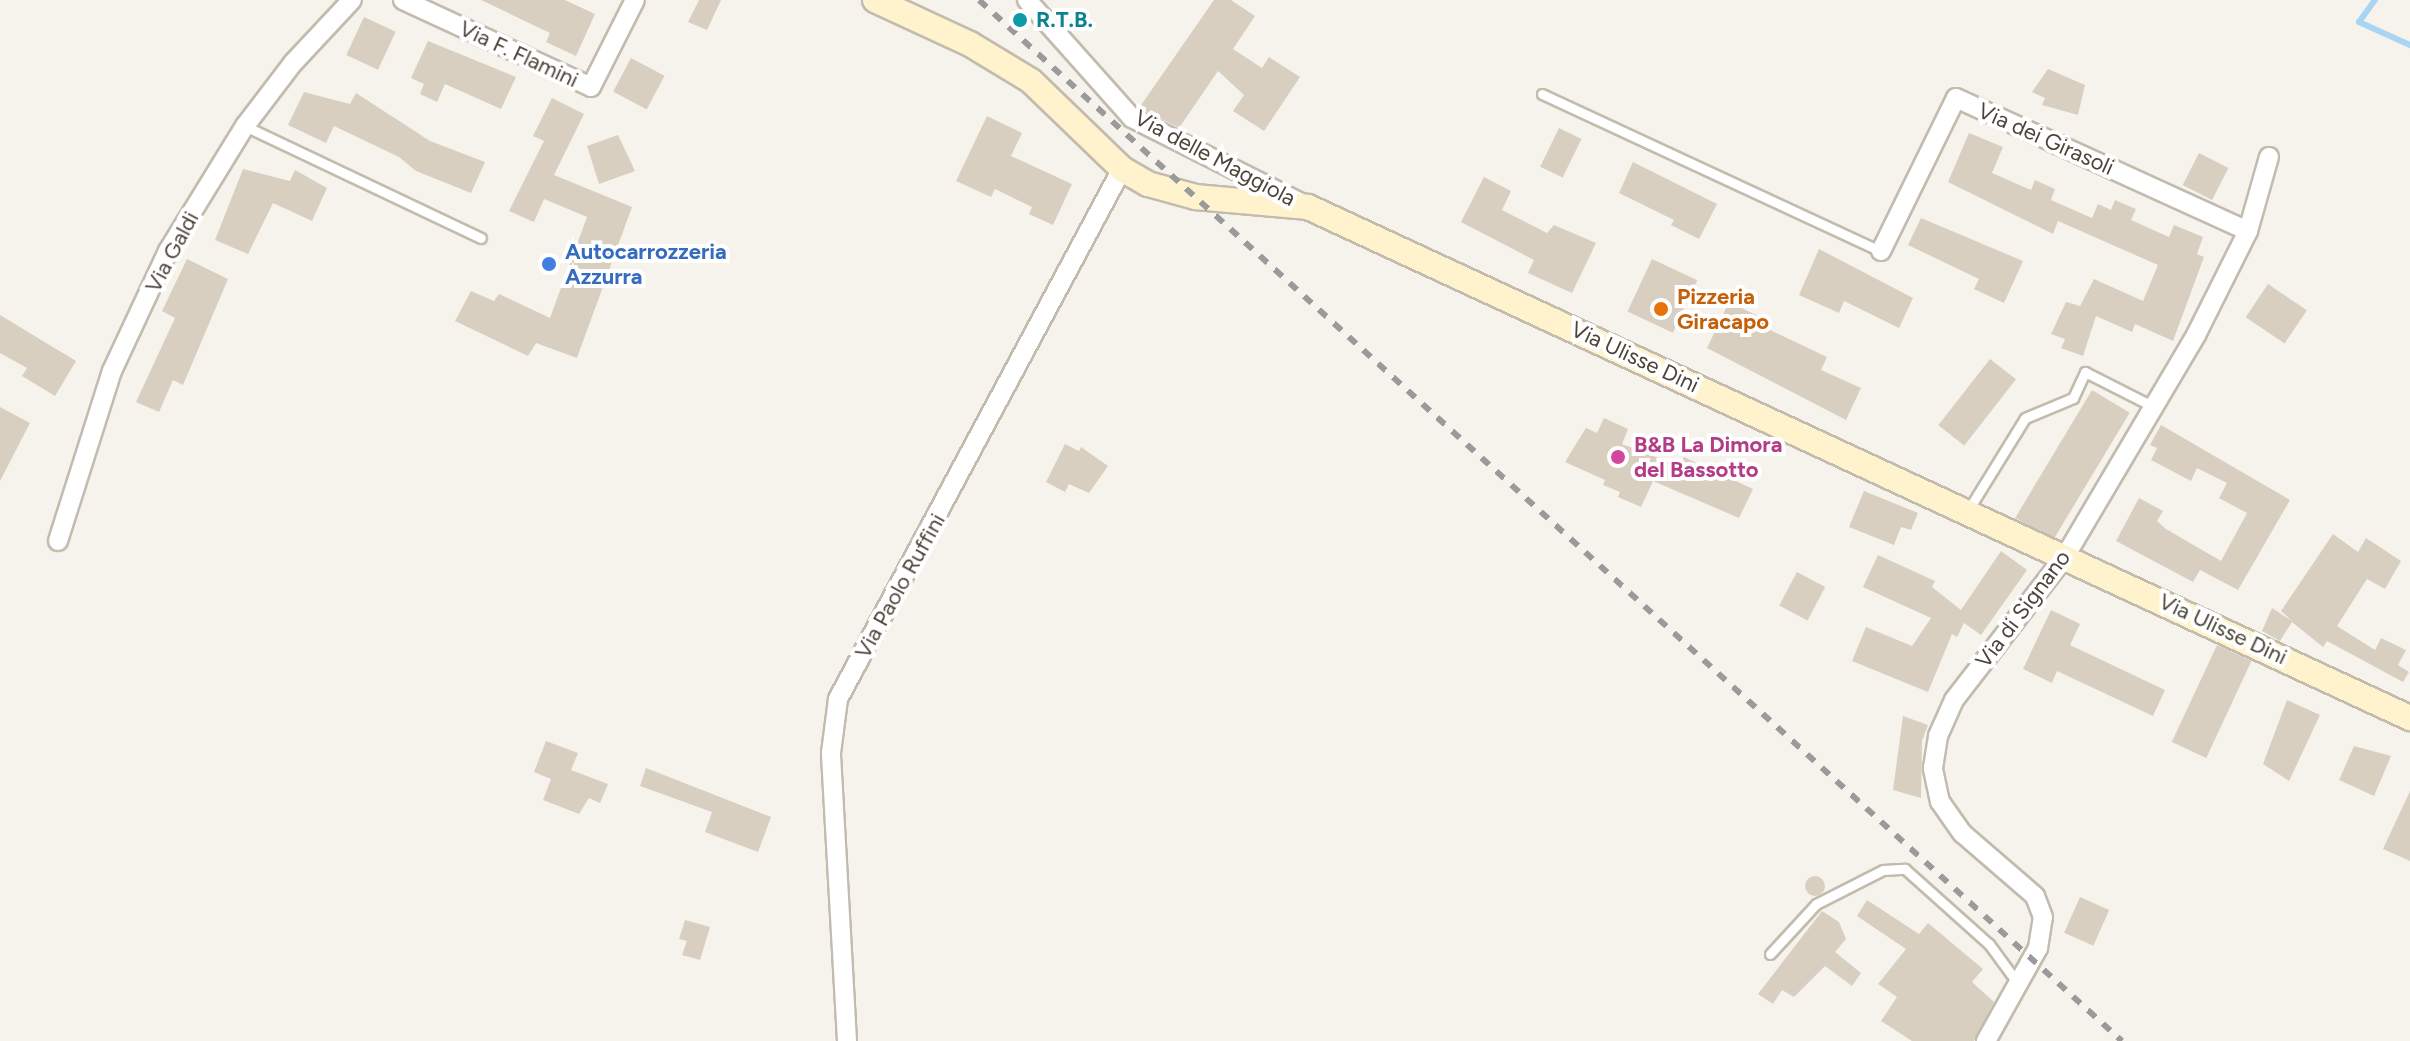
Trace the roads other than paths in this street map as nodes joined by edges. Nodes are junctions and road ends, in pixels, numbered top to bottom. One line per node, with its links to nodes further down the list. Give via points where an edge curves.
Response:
1 (352, 0): 7 (street, Via Galdi, via 293,63)
2 (403, 0): 3 (street, Via F. Flamini, via 591,87)
3 (635, 0)
4 (875, 0): 9 (street, Via Ulisse Dini, via 970,44 1031,81)
5 (1027, 0): 10 (street, Via delle Maggiola, via 1132,118)
6 (1542, 94): 13 (lane)
7 (245, 126): 12 (lane); 16 (street, Via Galdi, via 168,251 112,371)
8 (2269, 157): 11 (street, Via di Signano)
9 (1122, 169): 10 (street, Via Ulisse Dini, via 1173,193); 21 (street, Via Paolo Ruffini, via 838,699 831,753)
10 (1308, 207): 15 (street, Via Ulisse Dini)
11 (2248, 231): 13 (street, Via dei Girasoli, via 1956,98); 14 (street, Via di Signano)
12 (481, 238)
13 (1881, 251)
14 (2154, 407): 15 (lane, via 2085,372 2073,398 2025,418); 17 (street, Via di Signano)
15 (1967, 512): 17 (street, Via Ulisse Dini)
16 (58, 541)
17 (2066, 555): 18 (street, Via Ulisse Dini); 20 (street, Via di Signano, via 1954,700 1934,756 1936,792 1947,813 2041,905 2042,934)
18 (2410, 718)
19 (1770, 954): 20 (lane, via 1816,904 1883,870 1905,869 1989,944)
20 (2019, 985): 22 (street, Via di Signano)
21 (847, 1041)
22 (1986, 1041)

